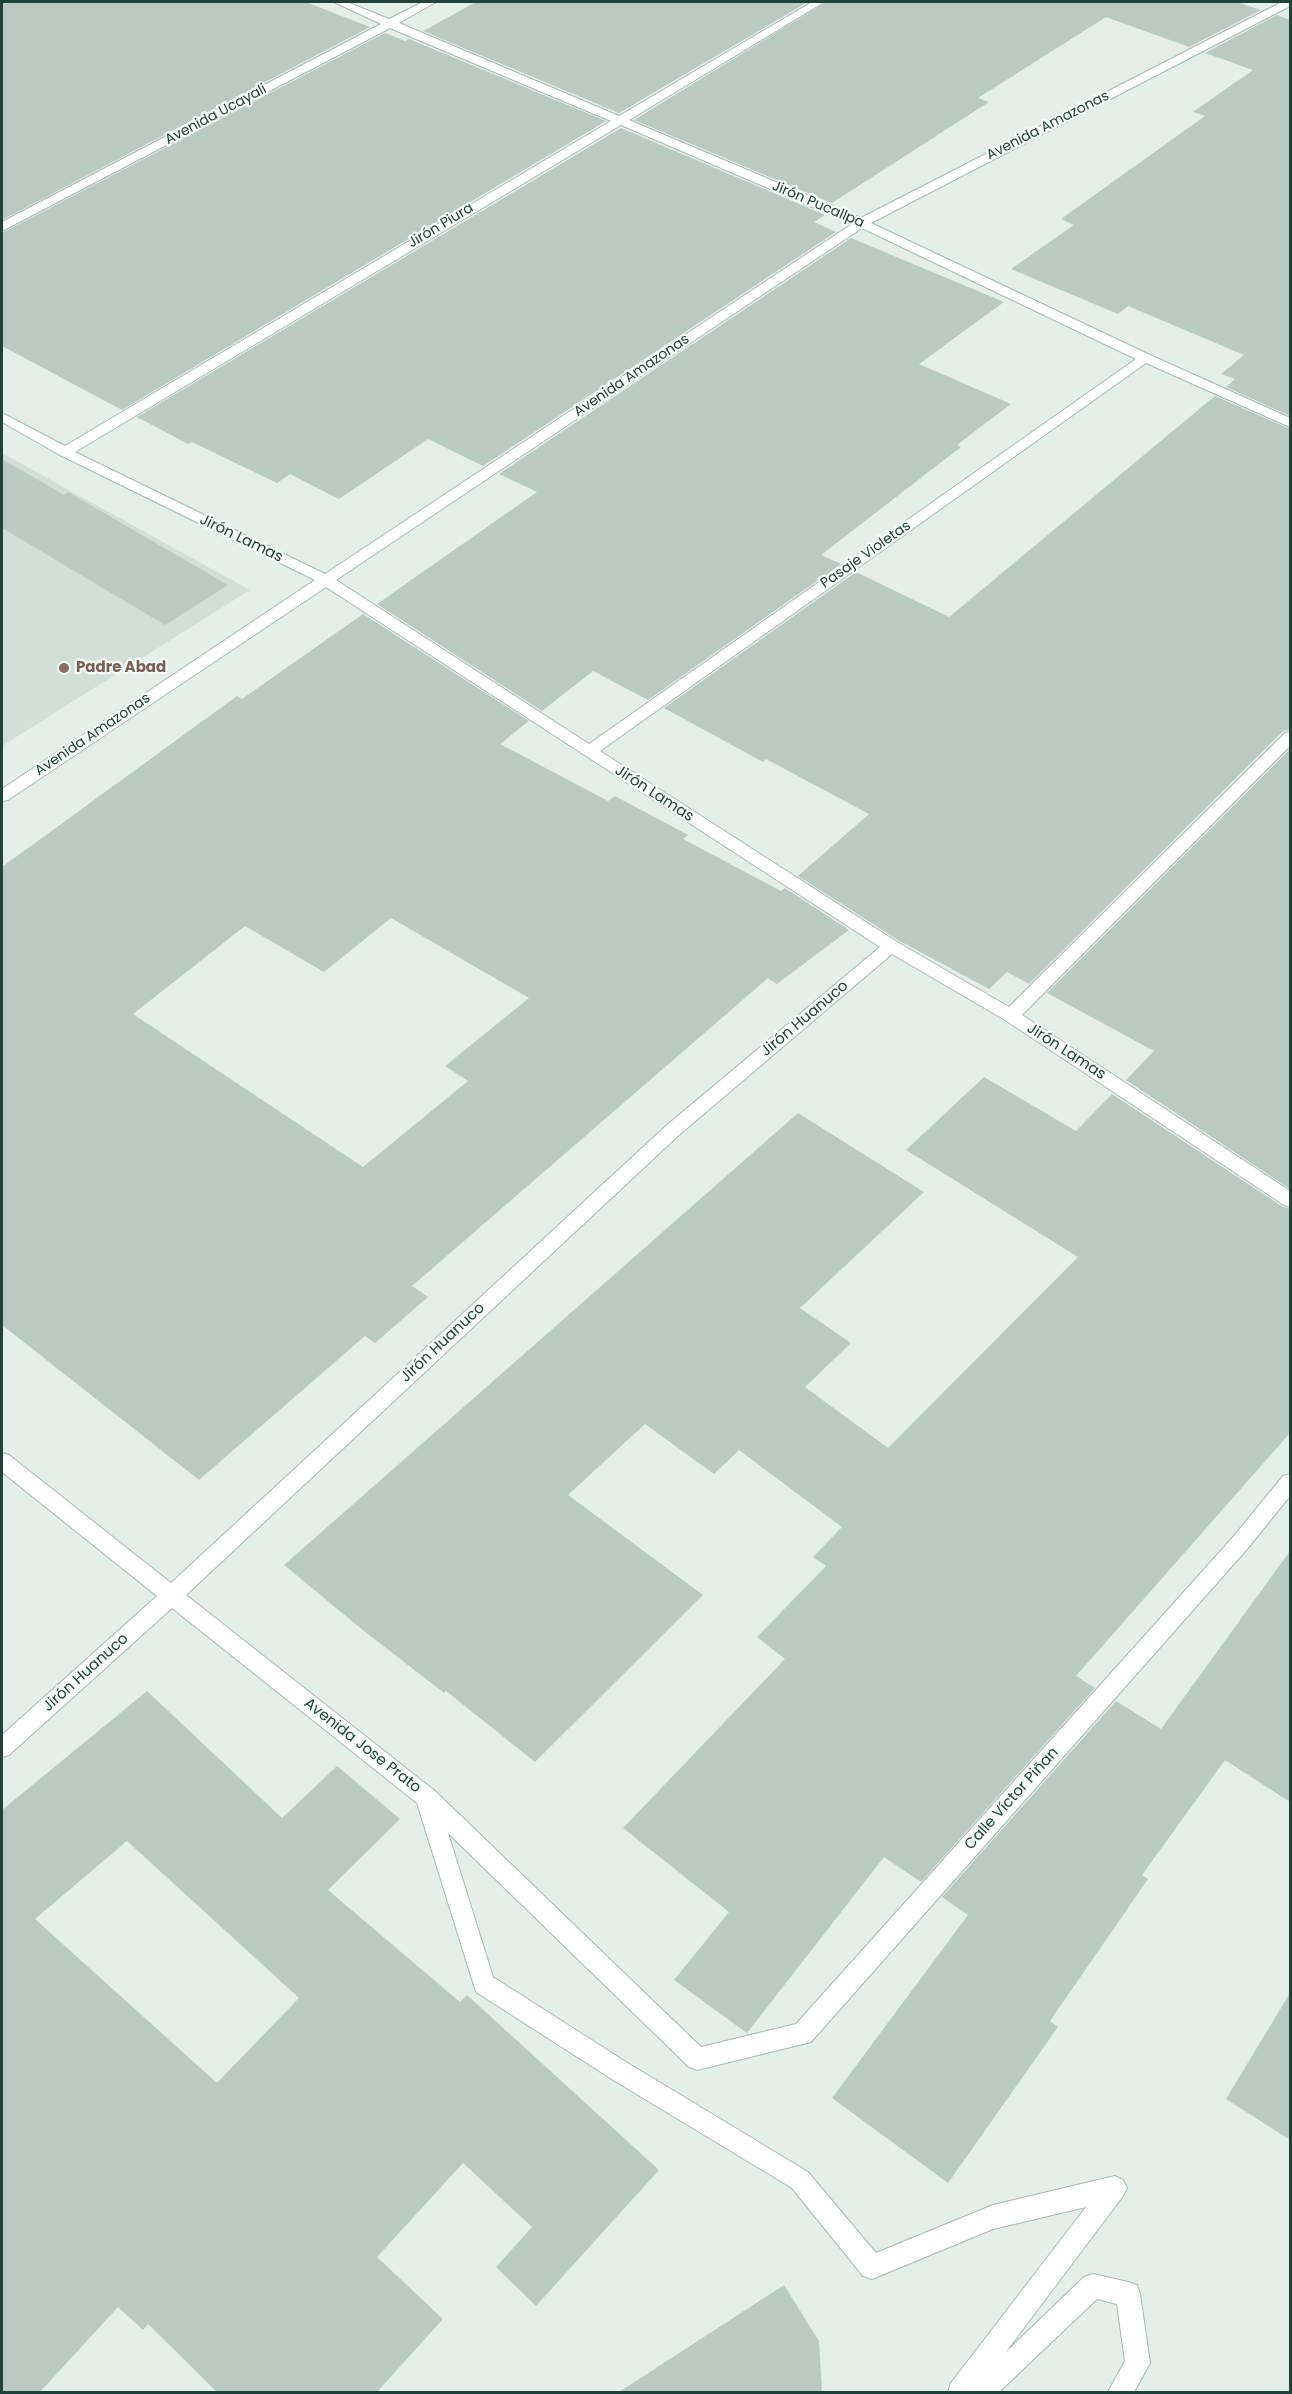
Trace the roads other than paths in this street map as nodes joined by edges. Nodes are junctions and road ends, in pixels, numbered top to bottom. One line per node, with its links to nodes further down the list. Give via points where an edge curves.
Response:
1 (339, 2): 5 (street, Jirón Pucallpa)
2 (431, 2): 5 (street, Avenida Ucayali)
3 (819, 2): 6 (street, Jirón Piura)
4 (1290, 2): 7 (street, Avenida Amazonas)
5 (390, 23): 6 (street, Jirón Pucallpa); 8 (street, Avenida Ucayali)
6 (618, 120): 7 (street, Jirón Pucallpa); 12 (street, Jirón Piura)
7 (861, 223): 9 (street, Jirón Pucallpa); 13 (street, Avenida Amazonas)
8 (2, 228)
9 (1145, 358): 11 (street, Jirón Pucallpa); 15 (street, Pasaje Violetas)
10 (2, 417): 12 (street, Jirón Lamas)
11 (1290, 422)
12 (65, 452): 13 (street, Jirón Lamas)
13 (326, 580): 15 (street, Jirón Lamas); 16 (street, Avenida Amazonas)
14 (1290, 737): 18 (street)
15 (588, 752): 17 (street, Jirón Lamas)
16 (2, 796)
17 (891, 946): 18 (street, Jirón Lamas); 22 (street, Jirón Huanuco, via 673,1130)
18 (1011, 1016): 19 (street, Jirón Lamas)
19 (1290, 1200)
20 (2, 1461): 22 (street, Avenida Jose Prato)
21 (1290, 1482): 25 (street, Calle Víctor Piñan, via 803,2034)
22 (171, 1596): 23 (street, Jirón Huanuco); 24 (street, Avenida Jose Prato)
23 (2, 1748)
24 (427, 1798): 25 (street, Avenida Jose Prato); 26 (street, via 484,1984 800,2180 872,2267 993,2217 1114,2188)
25 (697, 2059)
26 (960, 2392)
27 (982, 2392): 28 (street, via 1094,2286 1128,2294 1138,2363)
28 (1120, 2392)

